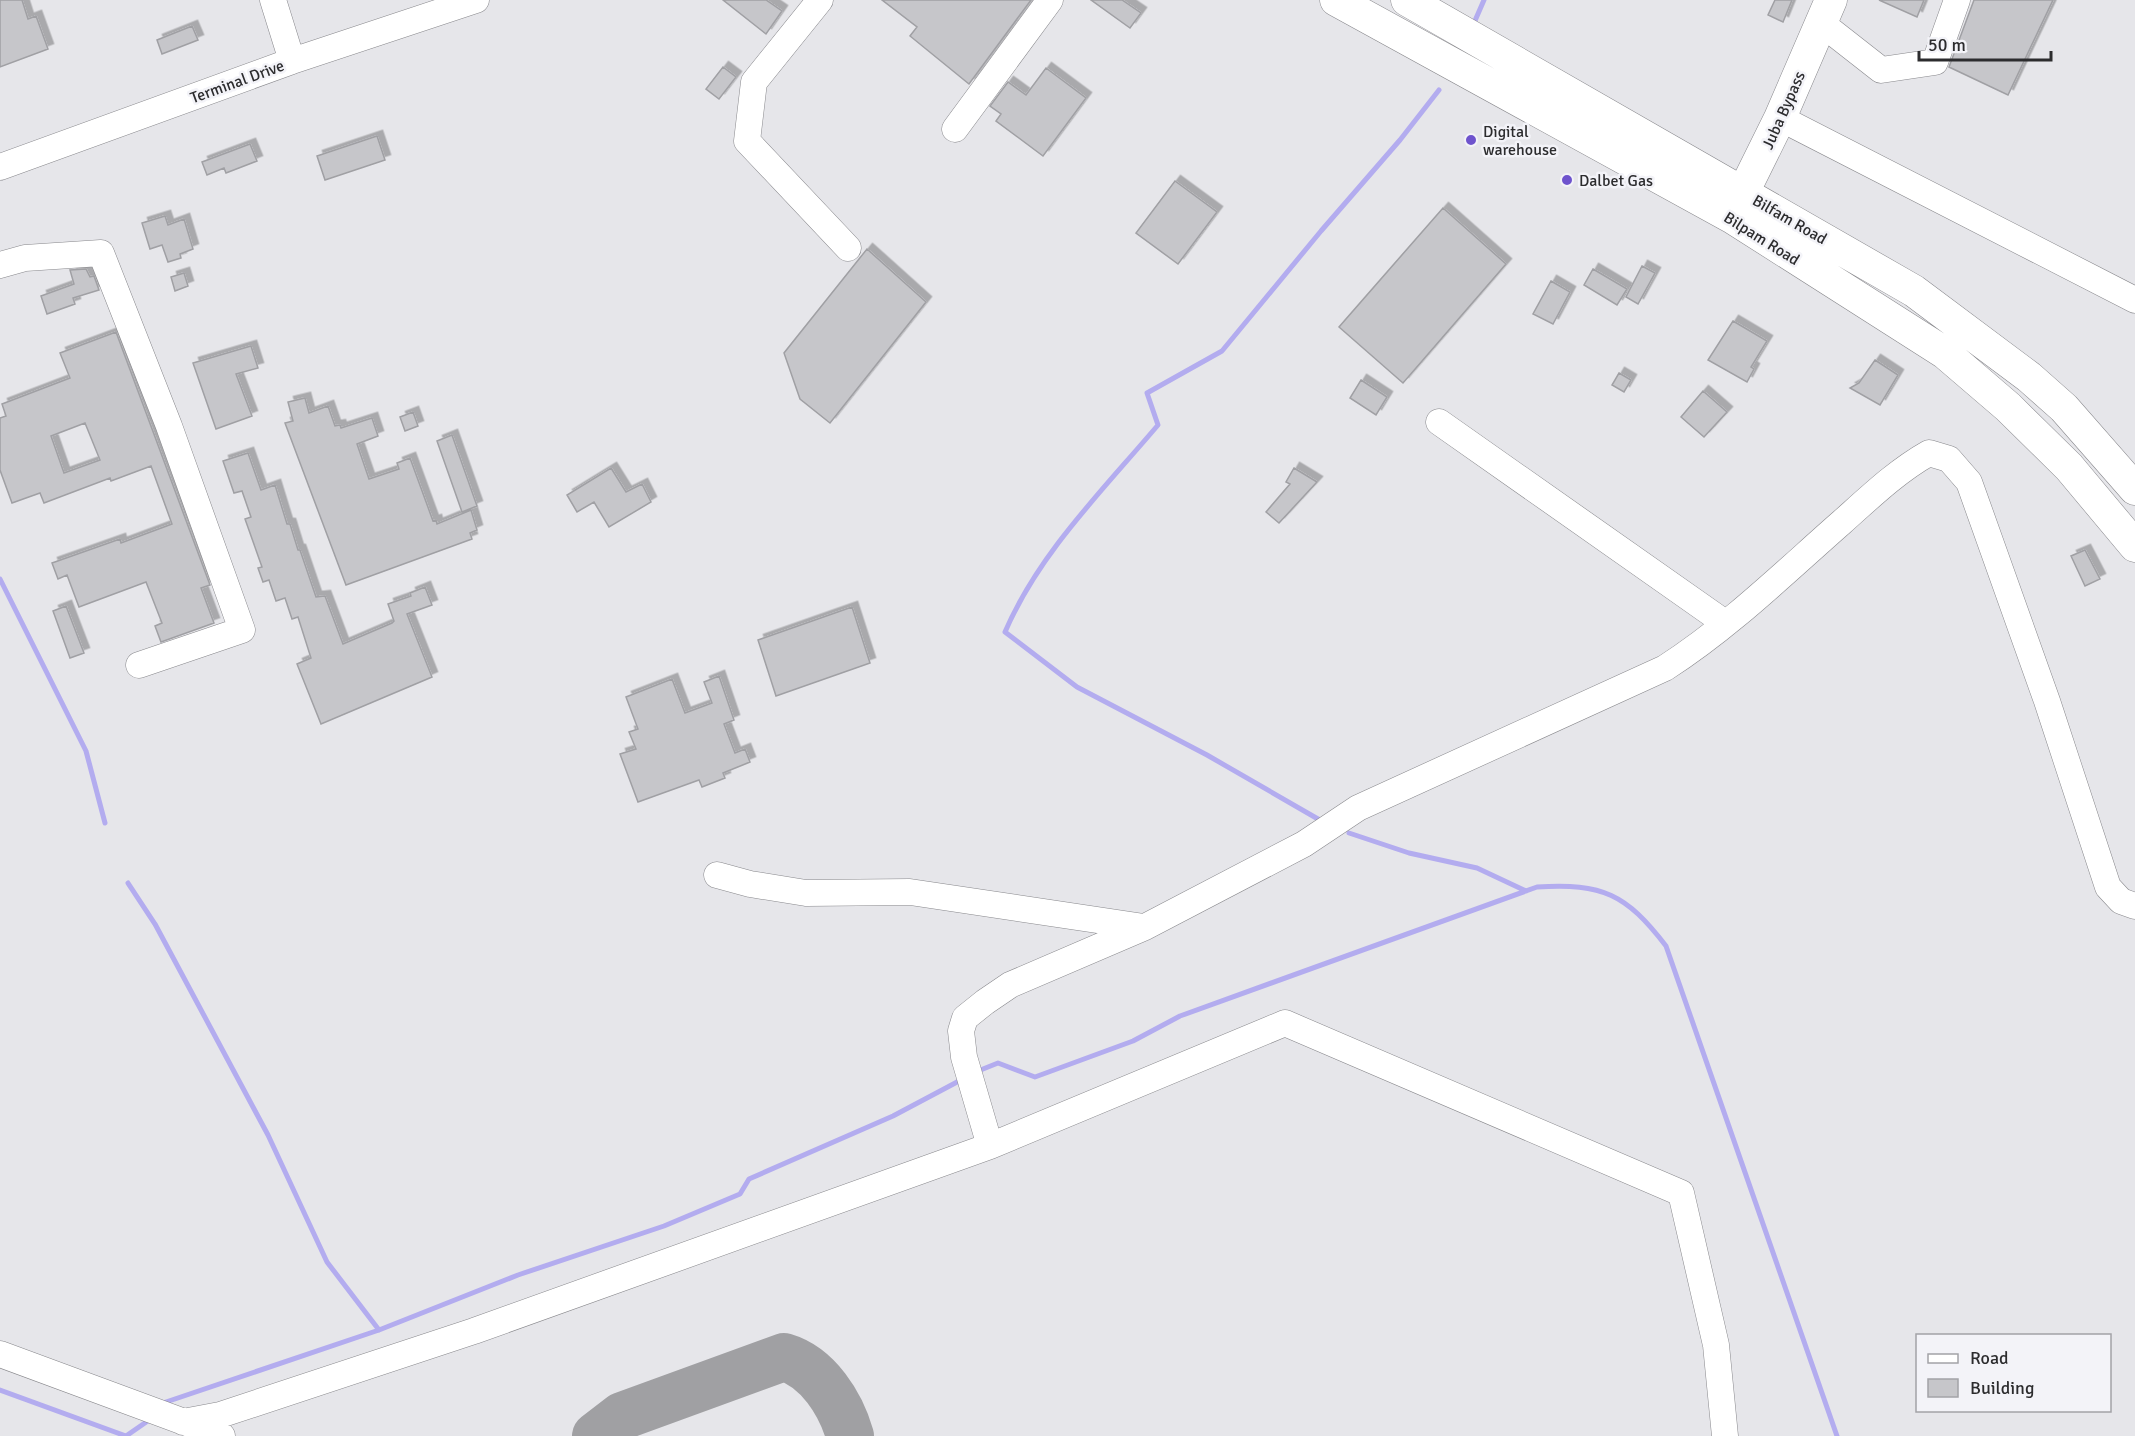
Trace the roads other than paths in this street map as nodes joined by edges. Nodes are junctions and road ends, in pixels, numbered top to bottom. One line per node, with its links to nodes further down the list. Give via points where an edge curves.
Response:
1 (273, 0): 9 (street)
2 (476, 0): 9 (street, Terminal Drive)
3 (820, 0): 14 (street, via 754,82 747,141)
4 (1050, 0): 11 (street)
5 (1336, 0): 13 (main road, Bilpam Road)
6 (1407, 0): 18 (main road, Bilfam Road, via 1914,291 2064,408)
7 (1957, 0): 8 (street, via 1935,62 1881,70)
8 (1826, 11): 10 (main road, Juba Bypass)
9 (292, 61): 12 (street, Terminal Drive)
10 (1780, 118): 13 (main road, Juba Bypass); 16 (street)
11 (955, 129)
12 (0, 167)
13 (1733, 218): 19 (main road, Bilpam Road, via 1945,353 2069,467)
14 (848, 248)
15 (0, 265): 21 (street, via 25,258 101,253 169,426 242,630)
16 (2135, 300)
17 (1439, 422): 20 (street)
18 (2135, 489)
19 (2135, 546)
20 (1725, 623): 23 (street, via 1913,462 1929,453 1949,459 1969,482 2047,700 2108,888 2121,901); 24 (street, via 1710,639 1665,668 1358,808 1304,844)
21 (139, 664)
22 (717, 875): 24 (street, via 806,892 910,892)
23 (2133, 899)
24 (1145, 927): 25 (street, via 1010,985 965,1018 961,1031 964,1057)
25 (990, 1146): 27 (street, via 474,1331 220,1415); 29 (street, via 1285,1023 1681,1193 1716,1345)
26 (0, 1354): 27 (street)
27 (183, 1422): 28 (street)
28 (222, 1436)
29 (1725, 1436)

